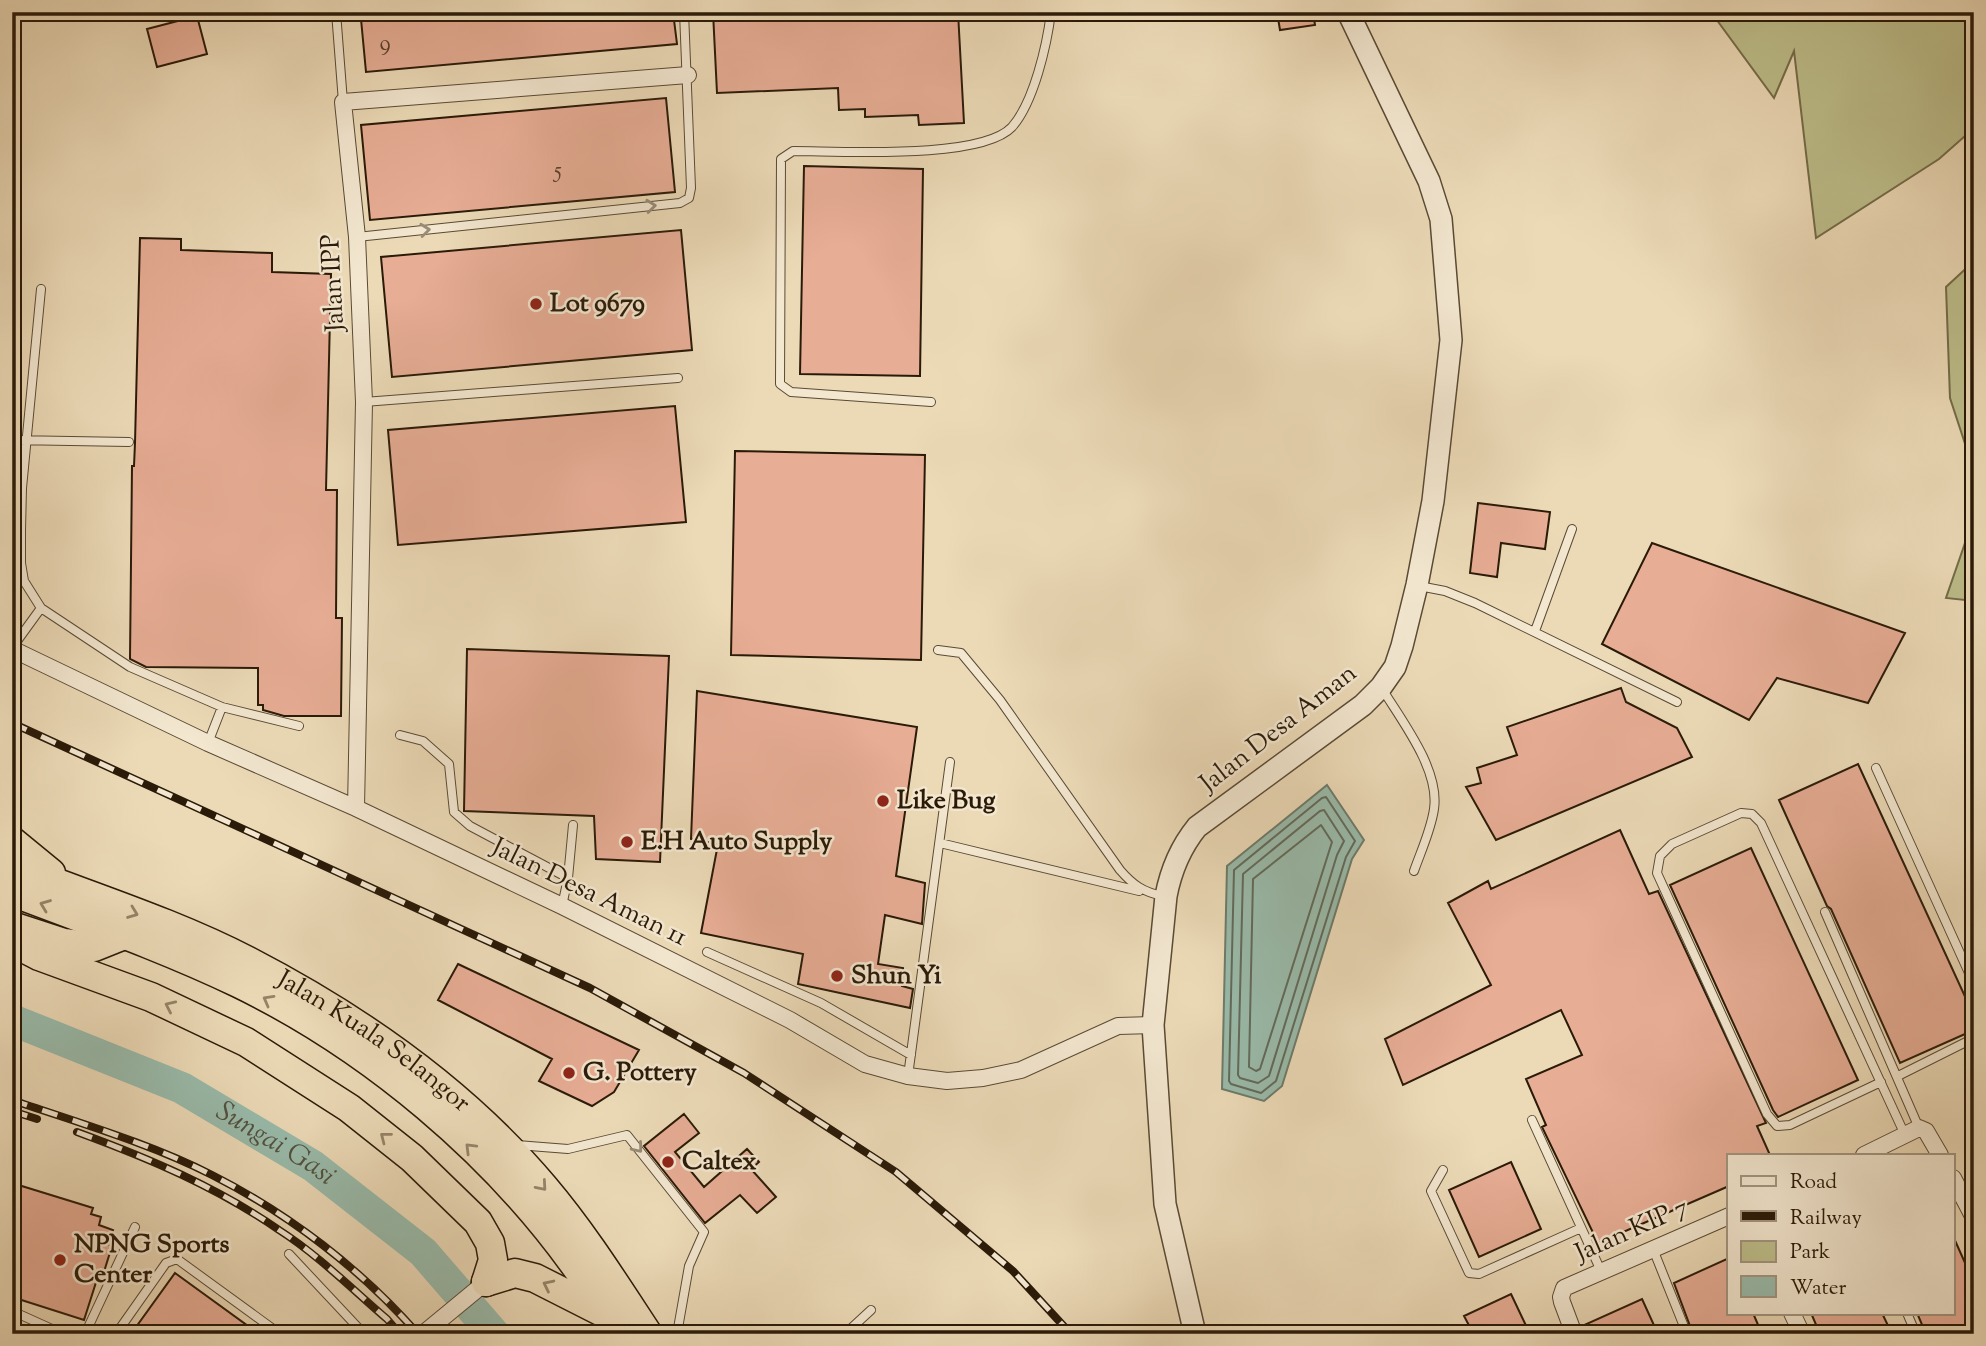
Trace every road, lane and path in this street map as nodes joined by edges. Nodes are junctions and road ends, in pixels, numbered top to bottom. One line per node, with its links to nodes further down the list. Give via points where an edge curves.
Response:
1 (336, 12): 6 (lane)
2 (684, 12): 5 (lane)
3 (1051, 12): 11 (lane, via 1027,107 1010,129 992,140 951,149 793,151 781,159 780,384 791,392)
4 (1348, 12): 16 (street, Jalan Desa Aman, via 1429,181 1445,251 1451,340 1433,500)
5 (688, 75): 6 (street); 7 (lane, one-way to 5, via 680,203 689,198 691,188)
6 (343, 102): 7 (street, Jalan IPP)
7 (357, 237): 10 (street, Jalan IPP)
8 (41, 289): 13 (lane)
9 (678, 378): 10 (lane)
10 (364, 402): 29 (street, Jalan IPP)
11 (931, 402)
12 (12, 440): 13 (lane)
13 (28, 440): 14 (lane); 17 (lane, via 21,563 24,581)
14 (129, 442)
15 (1572, 529): 18 (lane)
16 (1417, 585): 18 (lane, via 1445,591); 21 (street, Jalan Desa Aman, via 1395,667)
17 (41, 608): 19 (lane); 23 (lane, via 130,667)
18 (1535, 631): 22 (lane)
19 (12, 648): 26 (street, Jalan Desa Aman 11)
20 (938, 650): 38 (lane, via 961,653 1000,700 1120,870)
21 (1381, 687): 34 (lane, via 1421,753 1431,779 1435,806); 38 (street, Jalan Desa Aman, via 1197,827)
22 (1678, 702)
23 (222, 707): 24 (lane); 26 (lane)
24 (299, 726)
25 (400, 735): 35 (lane, via 423,741 449,764 454,812 470,826)
26 (208, 743): 29 (street, Jalan Desa Aman 11)
27 (950, 762): 32 (lane)
28 (1877, 768): 45 (lane)
29 (356, 808): 39 (street, Jalan Desa Aman 11)
30 (573, 825): 35 (lane)
31 (12, 841): 36 (highway)
32 (940, 843): 38 (lane); 48 (lane)
33 (12, 866): 36 (highway, Jalan Kuala Selangor)
34 (1414, 871)
35 (568, 878): 39 (lane)
36 (69, 888): 54 (highway, Jalan Kuala Selangor, one-way to 54, via 246,960 290,984 420,1070)
37 (12, 892): 42 (highway, Jalan Kuala Selangor, one-way to 37)
38 (1156, 895): 46 (street, Jalan Desa Aman)
39 (562, 906): 49 (street, Jalan Desa Aman 11, via 790,1020 865,1064)
40 (1825, 912): 50 (lane)
41 (12, 926): 42 (highway, via 64,943 94,947)
42 (124, 935): 71 (highway, Jalan Kuala Selangor, one-way to 42, via 572,1262 500,1177 389,1076 317,1027 239,984)
43 (12, 942): 66 (highway, one-way to 43, via 493,1260 478,1222 412,1158 349,1108 246,1042 151,997)
44 (707, 952): 48 (lane, via 821,1003)
45 (1974, 984)
46 (1153, 1025): 49 (street, Jalan Desa Aman 11, via 1118,1026 1021,1070 983,1078 947,1081); 81 (street, Jalan Desa Aman, via 1165,1204)
47 (1974, 1038): 50 (lane)
48 (911, 1055): 49 (lane)
49 (908, 1076)
50 (1898, 1076): 53 (lane)
51 (1881, 1082): 51 (lane, via 1762,823 1752,814 1741,813 1671,844 1660,856 1657,873 1767,1114 1777,1126 1790,1125); 53 (lane)
52 (1532, 1120): 62 (lane)
53 (1919, 1134): 55 (street); 56 (street)
54 (504, 1144): 78 (highway, Jalan Kuala Selangor, one-way to 78, via 545,1187 596,1254); 79 (lane, one-way to 79, via 568,1149 627,1135 704,1232 689,1266)
55 (1867, 1154)
56 (1939, 1154)
57 (1443, 1170): 62 (lane, via 1431,1191 1469,1273 1479,1275)
58 (1954, 1180): 60 (street)
59 (1727, 1217): 63 (street, Jalan KIP 7)
60 (1974, 1218)
61 (135, 1227): 74 (lane)
62 (1581, 1228): 65 (lane)
63 (1653, 1249): 65 (street, Jalan KIP 7); 83 (lane)
64 (289, 1254): 77 (lane)
65 (1601, 1271): 82 (street, Jalan KIP 7, via 1564,1288 1561,1297)
66 (481, 1286): 71 (highway, one-way to 66, via 535,1278 515,1273); 72 (street)
67 (871, 1310): 80 (lane)
68 (12, 1311): 73 (lane)
69 (1792, 1314): 84 (street)
70 (1907, 1314): 85 (lane)
71 (613, 1324)
72 (427, 1331)
73 (62, 1334)
74 (85, 1334)
75 (116, 1334): 76 (lane, via 166,1263 177,1259)
76 (280, 1334)
77 (364, 1334)
78 (648, 1334)
79 (677, 1334)
80 (845, 1334)
81 (1195, 1334)
82 (1574, 1334)
83 (1687, 1334)
84 (1802, 1334)
85 (1916, 1334)

